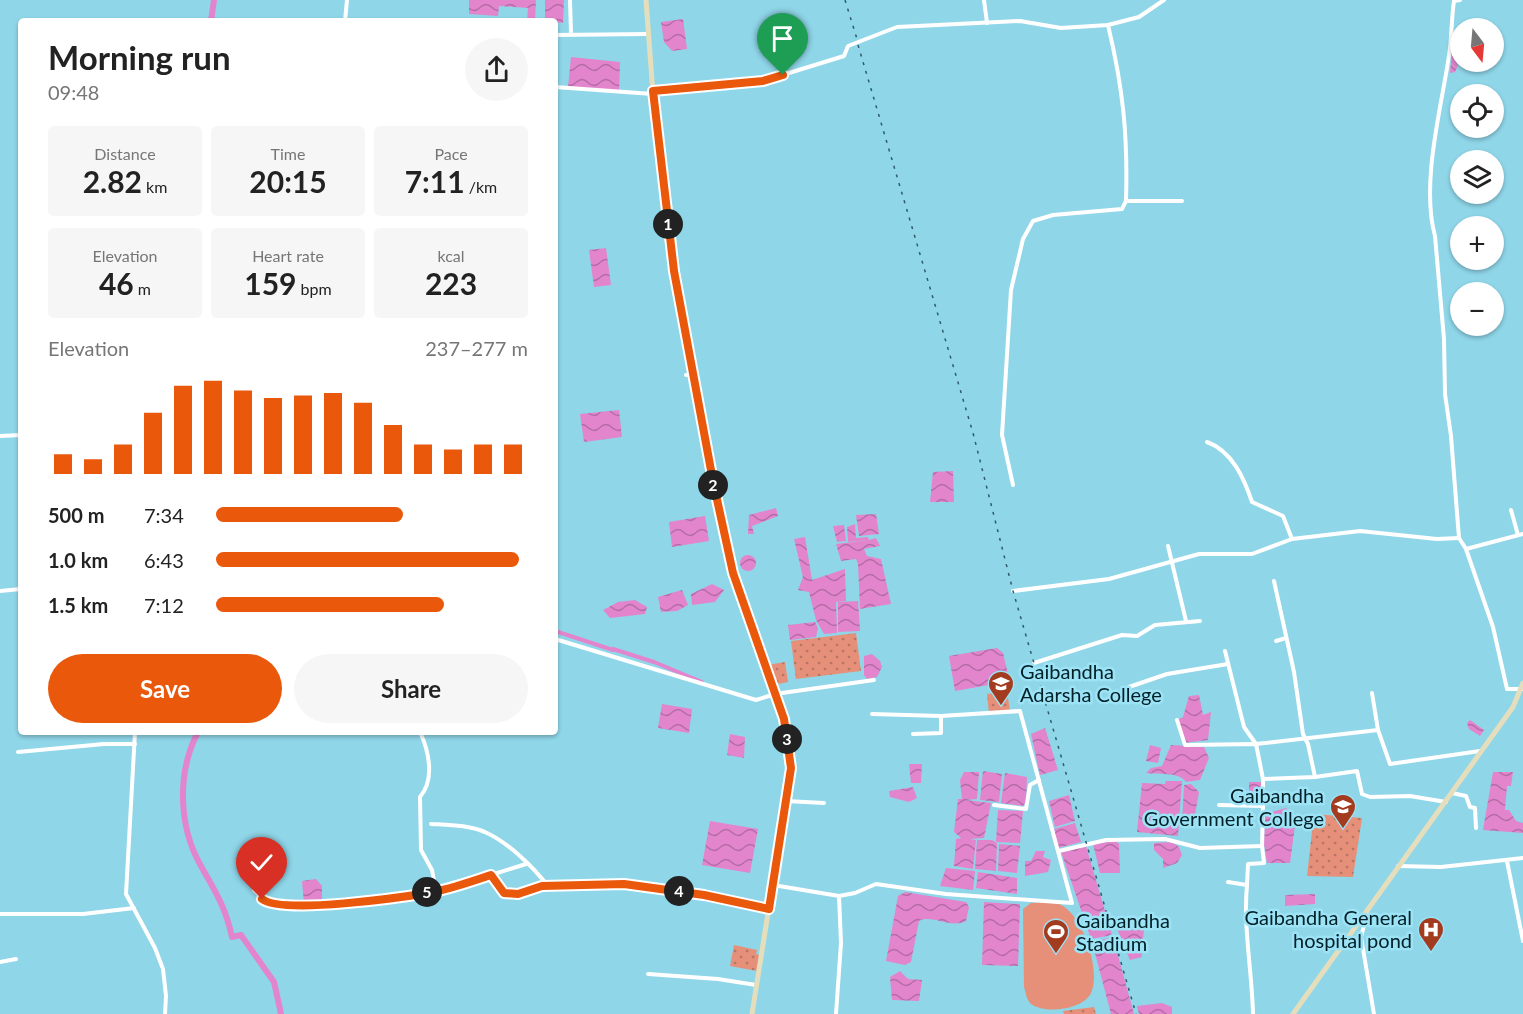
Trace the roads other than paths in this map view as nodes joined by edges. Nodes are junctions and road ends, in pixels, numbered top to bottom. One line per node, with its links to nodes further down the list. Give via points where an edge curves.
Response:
1 (347, 0): 7 (street)
2 (570, 0): 10 (street)
3 (646, 0): 11 (main road)
4 (984, 0): 8 (street)
5 (1164, 0): 9 (street, via 1139,17)
6 (1460, 0): 25 (street, via 1454,1 1431,189)
7 (345, 18)
8 (987, 23): 9 (street, via 1020,21 1061,28); 14 (street, via 897,27 848,46 844,56 763,81)
9 (1108, 25): 15 (street, via 1125,112)
10 (571, 33): 11 (street); 12 (street)
11 (648, 34): 14 (main road)
12 (558, 35)
13 (558, 87): 14 (street)
14 (653, 93): 22 (main road, via 689,375)
15 (1125, 201): 16 (street); 20 (street, via 1122,209 1053,215 1033,221 1023,239 1011,290 1002,435)
16 (1182, 201)
17 (18, 435): 18 (street)
18 (0, 436)
19 (1207, 442): 26 (street, via 1228,454 1252,502 1283,516)
20 (1012, 485)
21 (708, 495): 22 (street)
22 (716, 495): 47 (main road, via 733,573)
23 (1511, 510): 24 (street)
24 (1520, 534): 28 (street)
25 (1459, 538): 26 (street, via 1360,531); 28 (street)
26 (1292, 539): 29 (street, via 1252,554 1198,554)
27 (1168, 546): 29 (street)
28 (1466, 549): 44 (street, via 1493,627 1504,682 1507,689)
29 (1173, 562): 33 (street, via 1108,579); 34 (street)
30 (1274, 581): 36 (street)
31 (18, 589): 32 (street)
32 (0, 591)
33 (1013, 591)
34 (1186, 621): 35 (street); 40 (street, via 1155,625 1137,636 1122,635)
35 (1200, 621)
36 (1286, 638): 38 (street); 55 (street)
37 (558, 640): 47 (street, via 756,700)
38 (1276, 641)
39 (1225, 651): 41 (street)
40 (1034, 663)
41 (1228, 664): 43 (street, via 1167,674); 57 (street, via 1244,727)
42 (874, 680): 47 (street)
43 (1129, 687)
44 (1522, 687): 58 (main road, via 1513,707)
45 (724, 691): 47 (street, via 758,697)
46 (1372, 693): 51 (street)
47 (775, 694): 64 (main road, via 784,719 791,768)
48 (872, 714): 49 (street)
49 (941, 716): 52 (street, via 941,733); 62 (street, via 1020,711)
50 (1177, 720): 57 (street, via 1185,745)
51 (1378, 730): 55 (street); 58 (street, via 1390,764)
52 (913, 734)
53 (135, 735): 56 (street)
54 (421, 735): 84 (street, via 429,763 420,798 421,850 432,870)
55 (1306, 740): 57 (street); 60 (street)
56 (135, 744): 59 (street); 86 (street, via 125,885)
57 (1256, 744): 61 (street)
58 (1480, 751): 63 (main road)
59 (18, 752)
60 (1315, 777): 61 (street); 65 (street, via 1358,771 1362,794)
61 (1263, 779): 69 (street)
62 (1039, 780): 67 (street, via 1029,785 1026,809); 73 (street)
63 (1452, 793): 65 (main road); 71 (street, via 1468,797 1470,807 1475,808)
64 (786, 801): 66 (street); 80 (main road)
65 (1446, 802): 77 (main road)
66 (824, 803)
67 (994, 805)
68 (1219, 805): 69 (street)
69 (1263, 806): 72 (street)
70 (431, 824): 76 (street, via 488,833)
71 (1476, 828)
72 (1262, 846): 73 (street, via 1200,848 1165,839 1106,840); 81 (street, via 1264,863 1248,864)
73 (1059, 851): 85 (street, via 1072,903 946,894 876,884)
74 (1523, 858): 75 (street)
75 (1507, 861): 77 (street); 90 (street)
76 (526, 864): 78 (street); 82 (street)
77 (1398, 866): 89 (main road)
78 (491, 875): 82 (street, via 504,893 518,894); 84 (street)
79 (1228, 882): 81 (street)
80 (772, 885): 85 (street); 87 (main road)
81 (1247, 885): 98 (street, via 1245,912)
82 (548, 886): 87 (street, via 659,888)
83 (254, 890): 84 (street, via 267,903 301,907)
84 (436, 891)
85 (839, 896): 97 (street, via 841,943)
86 (134, 908): 88 (street, via 83,914); 95 (street, via 163,969)
87 (769, 909): 94 (main road)
88 (0, 914)
89 (1367, 914): 99 (main road); 100 (street, via 1361,937 1362,953)
90 (1523, 941)
91 (16, 959): 92 (street)
92 (0, 962)
93 (648, 975): 94 (street)
94 (756, 985): 96 (main road)
95 (165, 1014)
96 (752, 1014)
97 (836, 1014)
98 (1252, 1014)
99 (1293, 1014)
100 (1374, 1014)

